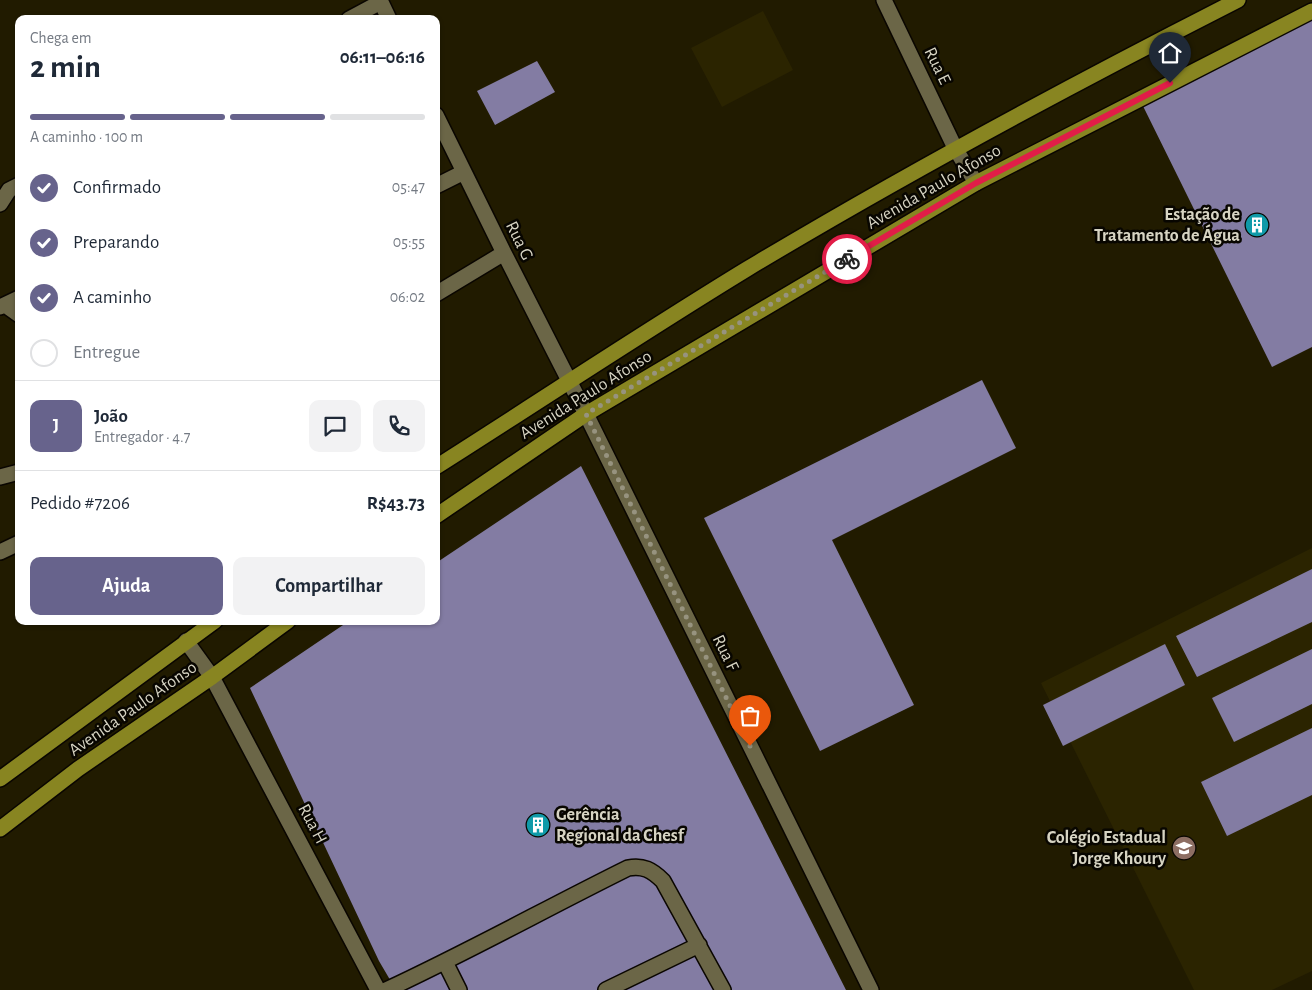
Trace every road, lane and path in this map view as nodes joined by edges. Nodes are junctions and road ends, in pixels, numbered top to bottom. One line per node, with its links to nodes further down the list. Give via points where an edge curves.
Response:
1 (884, 0): 8 (street, Rua E)
2 (1238, 0): 8 (main road, Avenida Paulo Afonso)
3 (380, 1): 5 (street); 6 (street)
4 (1312, 11): 10 (main road, Avenida Paulo Afonso)
5 (355, 15)
6 (387, 15)
7 (440, 123): 9 (street, Rua G)
8 (955, 148): 10 (street, Rua E); 16 (main road, Avenida Paulo Afonso, via 748,269)
9 (464, 172): 11 (street); 14 (street, Rua G)
10 (976, 183): 17 (main road, Avenida Paulo Afonso)
11 (440, 184)
12 (9, 189): 13 (street)
13 (0, 204)
14 (504, 253): 15 (street); 16 (street, Rua G)
15 (440, 292)
16 (569, 383): 17 (street, Rua G); 18 (main road, Avenida Paulo Afonso)
17 (586, 414): 21 (main road, Avenida Paulo Afonso); 38 (street, Rua F)
18 (440, 464)
19 (15, 473): 20 (street)
20 (0, 477)
21 (440, 513)
22 (15, 545): 23 (street)
23 (0, 552)
24 (209, 625): 26 (main road, Avenida Paulo Afonso)
25 (283, 625): 27 (main road, Avenida Paulo Afonso)
26 (186, 641): 27 (street, Rua H); 28 (main road, Avenida Paulo Afonso)
27 (212, 677): 29 (main road, Avenida Paulo Afonso, via 78,769); 33 (street, Rua H)
28 (0, 779)
29 (0, 828)
30 (699, 945): 31 (street, via 663,881 654,872 636,867 554,904); 32 (street); 37 (street)
31 (445, 962): 34 (street); 35 (street)
32 (626, 986): 36 (street)
33 (378, 990)
34 (386, 990)
35 (459, 990)
36 (606, 990)
37 (724, 990)
38 (871, 990)

